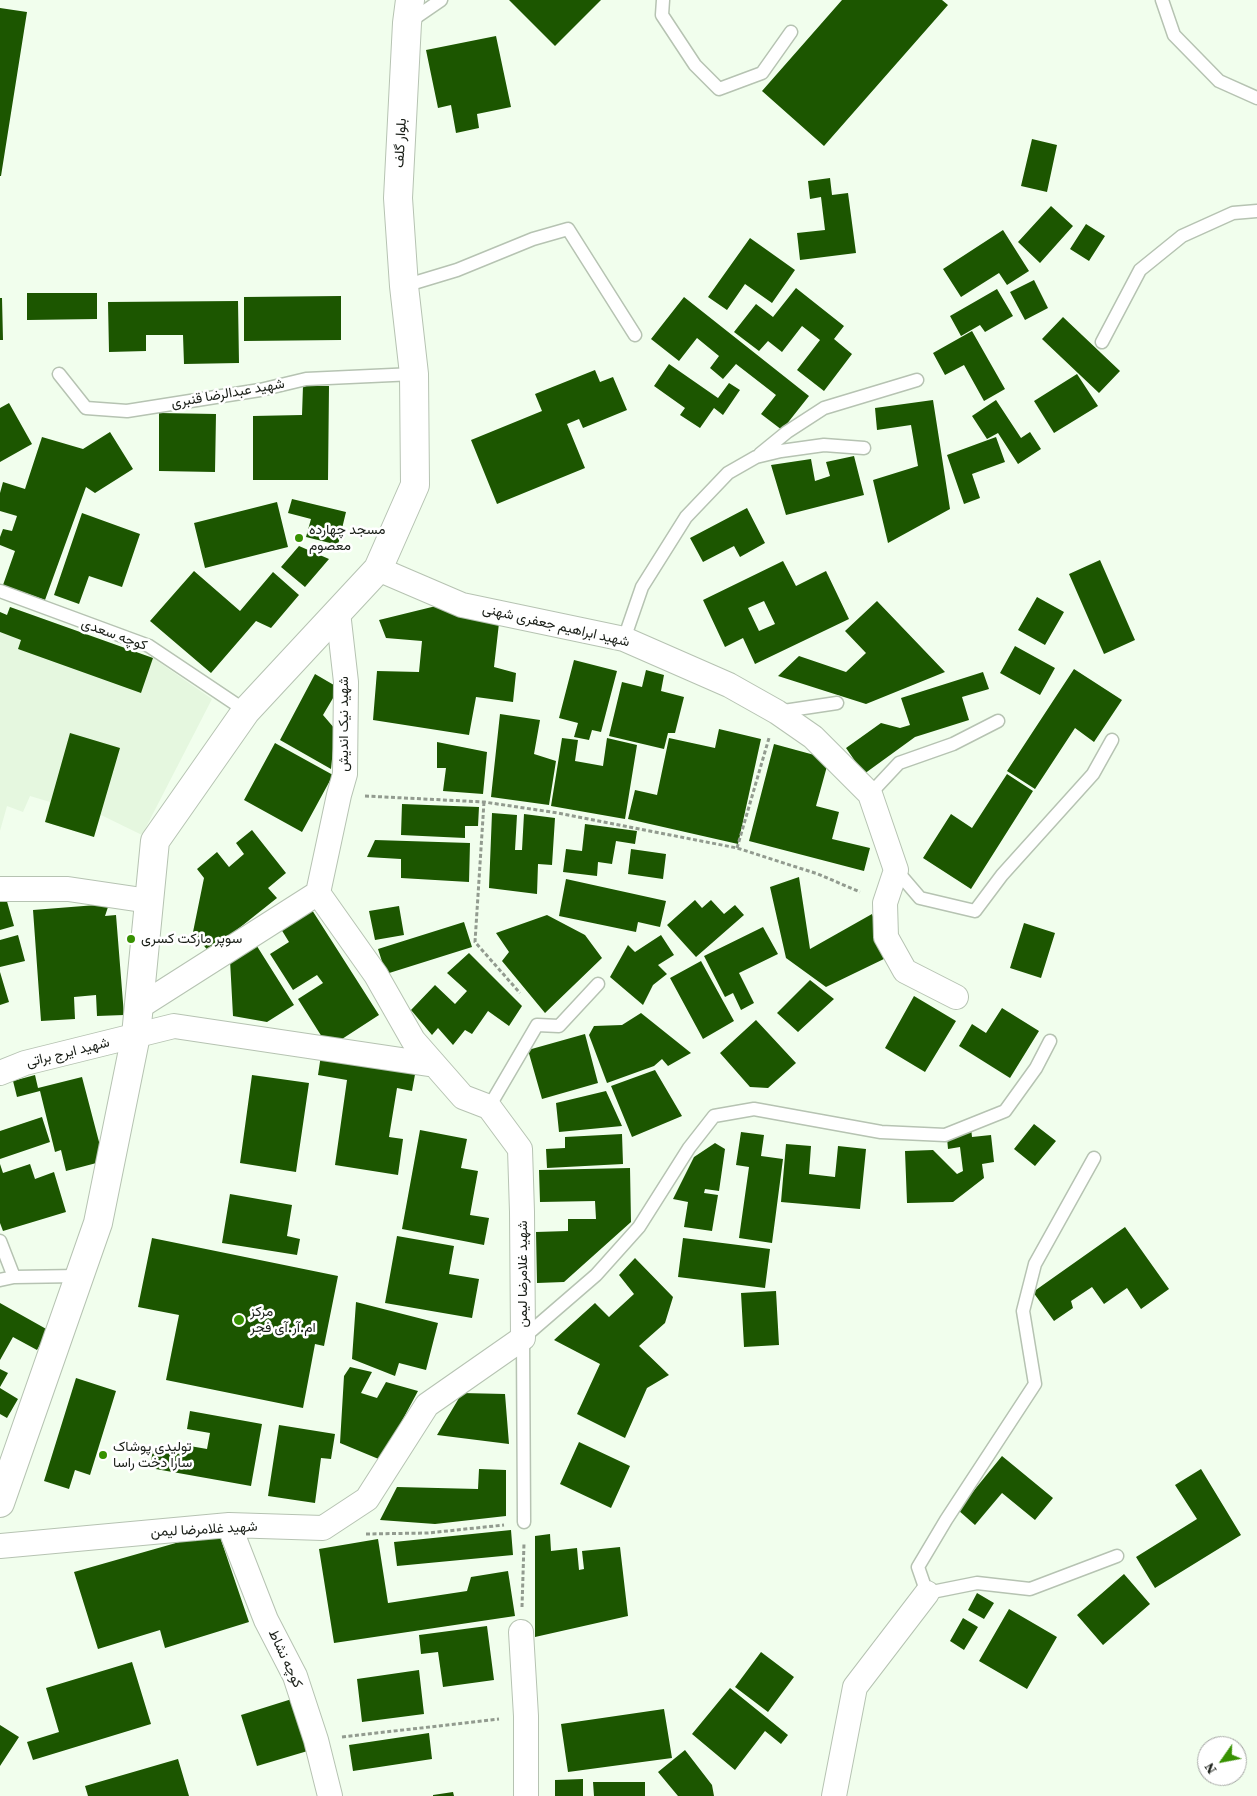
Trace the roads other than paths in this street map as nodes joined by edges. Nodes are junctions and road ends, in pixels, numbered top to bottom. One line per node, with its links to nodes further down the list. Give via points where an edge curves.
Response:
1 (440, 0): 4 (lane)
2 (663, 0): 5 (lane, via 662,15 695,65 720,89 762,74)
3 (1162, 0): 6 (lane, via 1174,35 1186,48 1219,81)
4 (409, 12): 8 (street, بلوار گلف, via 398,198)
5 (791, 32)
6 (1257, 98)
7 (1257, 211): 10 (lane, via 1233,214 1182,236 1140,270)
8 (404, 286): 9 (lane, via 568,229); 12 (street, بلوار گلف)
9 (635, 335)
10 (1102, 342)
11 (59, 374): 12 (lane, شهید عبدالرضا قنبری, via 86,408 127,411 260,390 306,379)
12 (414, 374): 16 (street, بلوار گلف, via 415,485)
13 (917, 380): 15 (lane, via 824,408)
14 (864, 448): 15 (lane, via 824,445)
15 (756, 457): 19 (lane, via 728,473 686,517 642,587)
16 (378, 569): 18 (street, بلوار گلف); 19 (street, شهید ابراهیم جعفری شهنی, via 462,605)
17 (0, 591): 21 (lane, کوچه سعدی, via 149,646)
18 (338, 612): 21 (street, بلوار گلف); 28 (street, شهید نیک اندیش, via 346,682 345,774)
19 (624, 639): 22 (street, شهید ابراهیم جعفری شهنی, via 729,686)
20 (837, 703): 22 (lane)
21 (246, 711): 29 (street, بلوار گلف, via 155,840)
22 (776, 712): 25 (street, شهید ابراهیم جعفری شهنی, via 812,737)
23 (998, 721): 25 (lane, via 953,744 899,763)
24 (1112, 740): 26 (lane, via 1093,774 1002,875 975,911 920,898)
25 (870, 794): 26 (street, شهید ابراهیم جعفری شهنی)
26 (896, 870): 31 (street, via 885,903 886,937 905,971)
27 (0, 889): 29 (street, via 68,889)
28 (318, 893): 32 (street); 35 (street, via 376,975 414,1040)
29 (149, 901): 32 (street, بلوار گلف)
30 (598, 984): 37 (lane, via 559,1026 536,1025)
31 (956, 997)
32 (139, 1006): 33 (street, بلوار گلف)
33 (136, 1035): 35 (street, via 174,1026); 36 (street, شهید ایرج براتی, via 25,1063); 41 (street, بلوار گلف, via 98,1223)
34 (1050, 1042): 43 (lane, via 1005,1111 945,1135 881,1132 754,1109 714,1116 638,1226 596,1275)
35 (435, 1066): 37 (street, via 463,1097)
36 (0, 1073)
37 (489, 1107): 43 (street, شهید غلامرضا لیمن, via 520,1149)
38 (1094, 1158): 49 (lane, via 1036,1264 1024,1311 1034,1384 918,1567)
39 (0, 1241): 40 (lane)
40 (14, 1276): 41 (lane); 42 (lane)
41 (79, 1276): 44 (street, بلوار گلف)
42 (0, 1280)
43 (523, 1338): 45 (lane); 46 (street, شهید غلامرضا لیمن, via 427,1405 367,1499 323,1528)
44 (0, 1503)
45 (524, 1522)
46 (229, 1526): 47 (street, شهید غلامرضا لیمن); 51 (street, کوچه نشاط, via 266,1620 295,1676)
47 (0, 1546)
48 (1117, 1556): 49 (lane, via 1030,1588 978,1583)
49 (927, 1593): 53 (street, via 855,1687)
50 (521, 1632): 52 (street)
51 (330, 1796)
52 (526, 1796)
53 (834, 1796)

